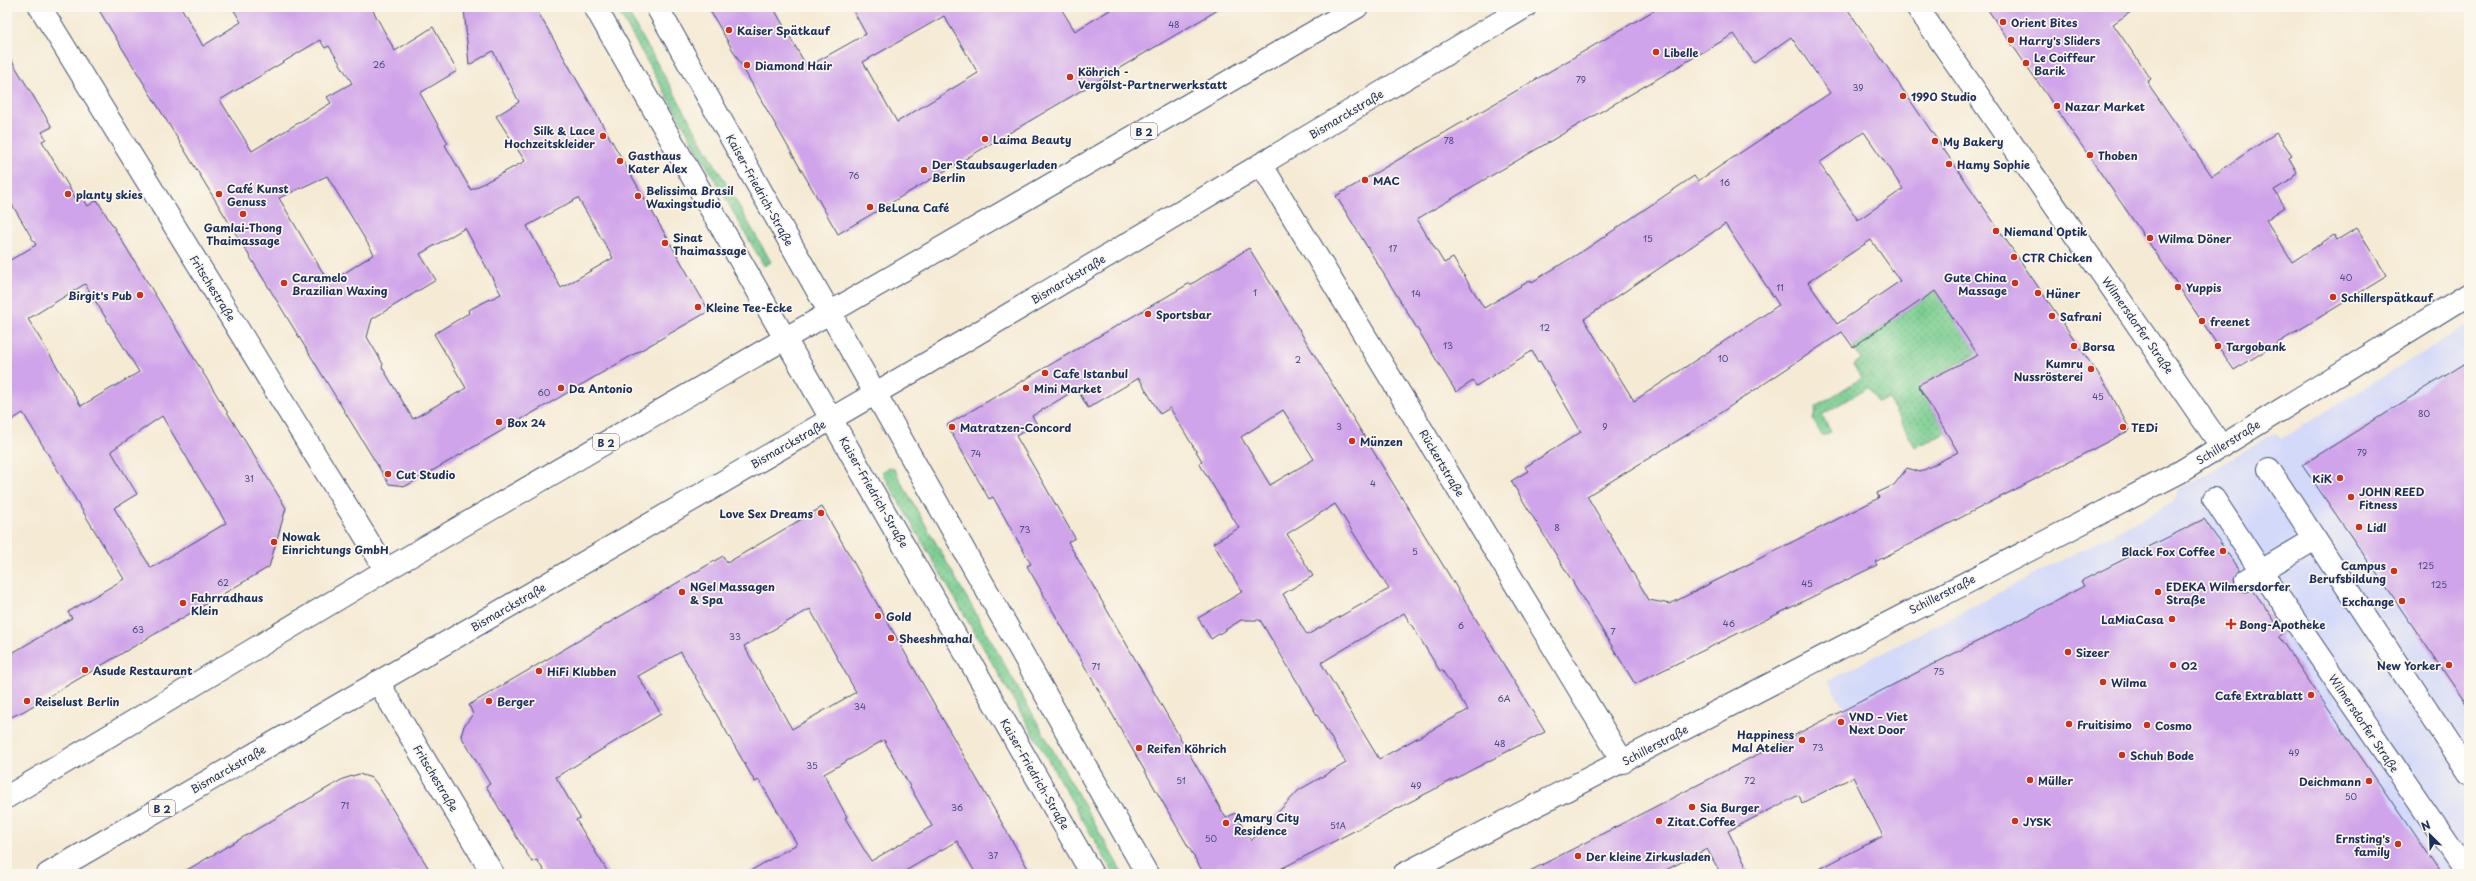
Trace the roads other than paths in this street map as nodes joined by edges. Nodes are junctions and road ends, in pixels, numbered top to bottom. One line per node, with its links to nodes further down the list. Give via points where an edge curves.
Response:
1 (40, 7): 17 (main road, Fritschestraße)
2 (595, 7): 10 (main road, Kaiser-Friedrich-Straße)
3 (657, 7): 9 (main road, Kaiser-Friedrich-Straße)
4 (1357, 7): 9 (main road, B 2)
5 (1525, 7): 7 (main road, Bismarckstraße / B 2)
6 (1917, 7): 13 (main road, Wilmersdorfer Straße)
7 (1261, 164): 11 (main road, Bismarckstraße / B 2); 20 (main road, Rückertstraße)
8 (2469, 294): 13 (main road, Schillerstraße)
9 (829, 313): 10 (main road, B 2); 11 (main road, Kaiser-Friedrich-Straße)
10 (784, 338): 12 (main road, Kaiser-Friedrich-Straße); 17 (main road, B 2)
11 (875, 394): 12 (main road, Bismarckstraße / B 2); 26 (main road, Kaiser-Friedrich-Straße)
12 (832, 419): 19 (main road, Bismarckstraße / B 2); 25 (main road, Kaiser-Friedrich-Straße)
13 (2222, 447): 20 (main road, Schillerstraße, via 2180,472)
14 (2269, 469): 16 (main road)
15 (2214, 499): 18 (main road, Wilmersdorfer Straße)
16 (2315, 539): 18 (main road); 21 (main road)
17 (386, 570): 22 (main road, B 2)
18 (2254, 576): 28 (main road, Wilmersdorfer Straße)
19 (378, 682): 23 (main road, Bismarckstraße / B 2); 24 (main road, Fritschestraße)
20 (1623, 762): 27 (main road, Schillerstraße)
21 (2469, 772)
22 (7, 797)
23 (48, 874)
24 (494, 874)
25 (1092, 874)
26 (1147, 874)
27 (1404, 874)
28 (2468, 874)

